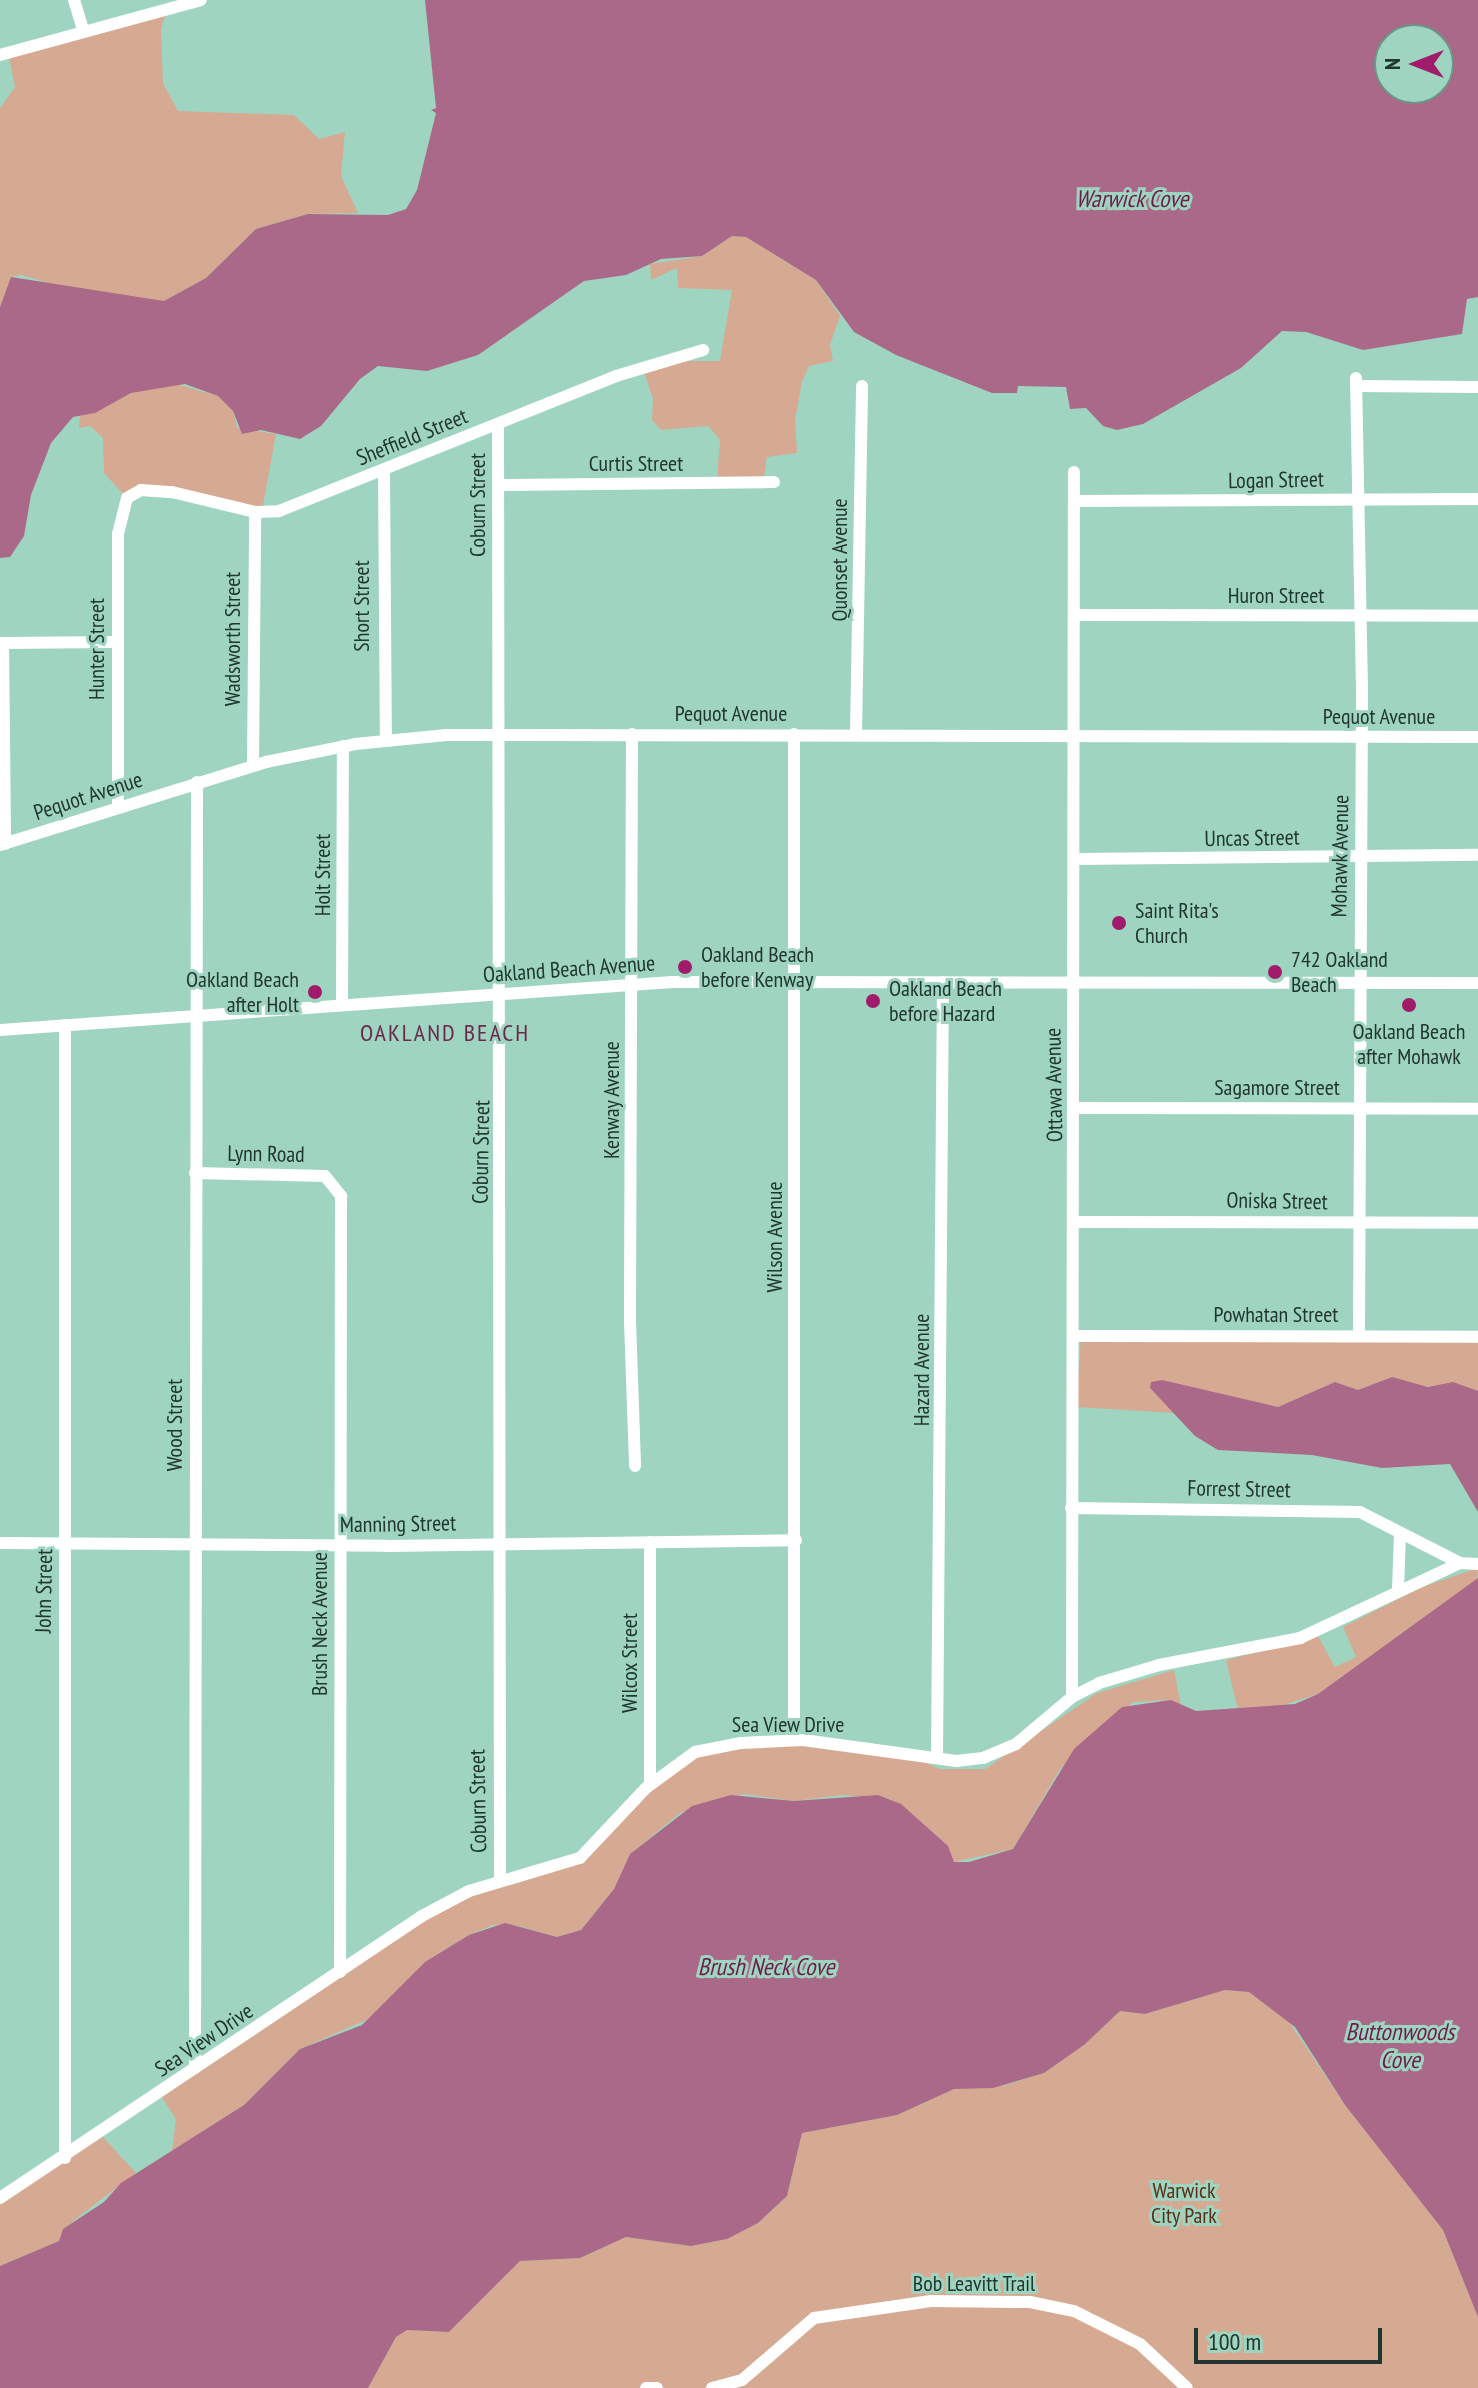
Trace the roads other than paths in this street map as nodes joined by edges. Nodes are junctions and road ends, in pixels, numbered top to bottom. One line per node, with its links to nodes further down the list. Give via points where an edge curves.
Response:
1 (74, 0): 3 (street)
2 (201, 0): 3 (street)
3 (83, 30): 4 (street)
4 (0, 55)
5 (703, 350): 8 (street, Sheffield Street, via 650,364)
6 (862, 386): 26 (street, Quonset Avenue)
7 (1478, 387): 14 (street, Mohawk Avenue, via 1356,382)
8 (498, 424): 9 (street, Sheffield Street); 12 (street, Coburn Street)
9 (384, 470): 17 (street, Sheffield Street, via 294,506); 30 (street, Short Street)
10 (1074, 472): 16 (street, Ottawa Avenue)
11 (774, 482): 12 (street, Curtis Street)
12 (499, 485): 23 (street, Coburn Street)
13 (132, 495): 17 (street, Sheffield Street, via 141,490 172,492); 21 (street, Hunter Street, via 119,513)
14 (1355, 498): 15 (street, Logan Street); 16 (street, Logan Street); 19 (street, Mohawk Avenue)
15 (1478, 499)
16 (1074, 501): 18 (street, Ottawa Avenue)
17 (255, 512): 32 (street, Wadsworth Street)
18 (1075, 615): 19 (street, Huron Street); 27 (street, Ottawa Avenue)
19 (1359, 616): 20 (street, Huron Street); 28 (street, Mohawk Avenue)
20 (1478, 616)
21 (117, 642): 22 (street); 34 (street, Hunter Street)
22 (2, 643): 35 (street)
23 (500, 734): 24 (street, Pequot Avenue); 30 (street, Pequot Avenue); 45 (street, Coburn Street)
24 (632, 734): 25 (street, Pequot Avenue); 44 (street, Kenway Avenue)
25 (794, 734): 26 (street, Pequot Avenue); 39 (street, Wilson Avenue)
26 (856, 734): 27 (street, Pequot Avenue)
27 (1074, 736): 28 (street, Pequot Avenue); 38 (street, Ottawa Avenue)
28 (1361, 737): 29 (street, Pequot Avenue); 37 (street, Mohawk Avenue)
29 (1478, 737)
30 (386, 741): 31 (street, Pequot Avenue)
31 (343, 746): 32 (street, Pequot Avenue); 46 (street, Holt Street)
32 (253, 765): 33 (street, Pequot Avenue)
33 (197, 782): 34 (street, Pequot Avenue); 47 (street, Wood Street)
34 (118, 808): 35 (street, Pequot Avenue)
35 (2, 845)
36 (1478, 855): 37 (street, Uncas Street)
37 (1360, 856): 38 (street, Uncas Street); 41 (street, Mohawk Avenue)
38 (1075, 859): 42 (street, Ottawa Avenue)
39 (795, 982): 40 (street, Oakland Beach Avenue); 44 (street, Oakland Beach Avenue); 64 (street, Wilson Avenue)
40 (943, 982): 42 (street, Oakland Beach Avenue); 76 (street, Hazard Avenue)
41 (1359, 982): 42 (street, Oakland Beach Avenue); 43 (street, Oakland Beach Avenue); 51 (street, Mohawk Avenue)
42 (1073, 983): 50 (street, Ottawa Avenue)
43 (1478, 983)
44 (631, 985): 45 (street, Oakland Beach Avenue); 61 (street, Kenway Avenue)
45 (502, 994): 46 (street, Oakland Beach Avenue); 65 (street, Coburn Street)
46 (342, 1005): 47 (street, Oakland Beach Avenue)
47 (196, 1017): 48 (street, Oakland Beach Avenue); 53 (street, Wood Street)
48 (65, 1025): 49 (street, Oakland Beach Avenue); 68 (street, John Street)
49 (0, 1030)
50 (1075, 1108): 51 (street, Sagamore Street); 55 (street, Ottawa Avenue)
51 (1358, 1109): 52 (street, Sagamore Street); 56 (street, Mohawk Avenue)
52 (1478, 1109)
53 (195, 1173): 54 (street, Lynn Road, via 310,1175); 69 (street, Wood Street)
54 (333, 1182): 70 (street, Brush Neck Avenue, via 342,1204)
55 (1075, 1222): 56 (street, Oniska Street); 59 (street, Ottawa Avenue)
56 (1358, 1222): 57 (street, Oniska Street); 58 (street, Mohawk Avenue)
57 (1478, 1223)
58 (1359, 1334): 59 (street, Powhatan Street); 60 (street, Powhatan Street)
59 (1074, 1336): 62 (street, Ottawa Avenue)
60 (1478, 1337)
61 (635, 1466)
62 (1071, 1508): 63 (street, Forrest Street, via 1344,1511 1381,1519); 74 (street, Ottawa Avenue)
63 (1400, 1534): 71 (street, Forrest Street); 73 (street)
64 (796, 1540): 66 (street, Manning Street); 75 (street, Wilson Avenue)
65 (498, 1542): 66 (street, Manning Street); 70 (street, Manning Street); 78 (street, Coburn Street)
66 (650, 1542): 77 (street, Wilcox Street)
67 (0, 1543): 68 (street, Manning Street)
68 (65, 1543): 69 (street, Manning Street); 81 (street, John Street)
69 (195, 1545): 70 (street, Manning Street); 80 (street, Wood Street)
70 (340, 1546): 79 (street, Brush Neck Avenue)
71 (1460, 1563): 72 (street, Sea View Drive); 73 (street, Sea View Drive)
72 (1477, 1564)
73 (1398, 1590): 74 (street, Sea View Drive, via 1300,1638 1140,1670)
74 (1072, 1697): 76 (street, Sea View Drive, via 1002,1752 966,1761)
75 (794, 1740): 76 (street, Sea View Drive, via 888,1747); 77 (street, Sea View Drive, via 719,1745 695,1752)
76 (937, 1758)
77 (650, 1784): 78 (street, Sea View Drive, via 580,1858)
78 (500, 1881): 79 (street, Sea View Drive, via 447,1901)
79 (340, 1972): 80 (street, Sea View Drive)
80 (195, 2068): 81 (street, Sea View Drive)
81 (65, 2158): 82 (street, Sea View Drive)
82 (0, 2198)
83 (646, 2388): 84 (street)
84 (657, 2388)
85 (712, 2388): 86 (street, Bob Leavitt Trail, via 742,2380 799,2326 820,2316 963,2301 1030,2302 1074,2311 1140,2344)
86 (1187, 2388)

